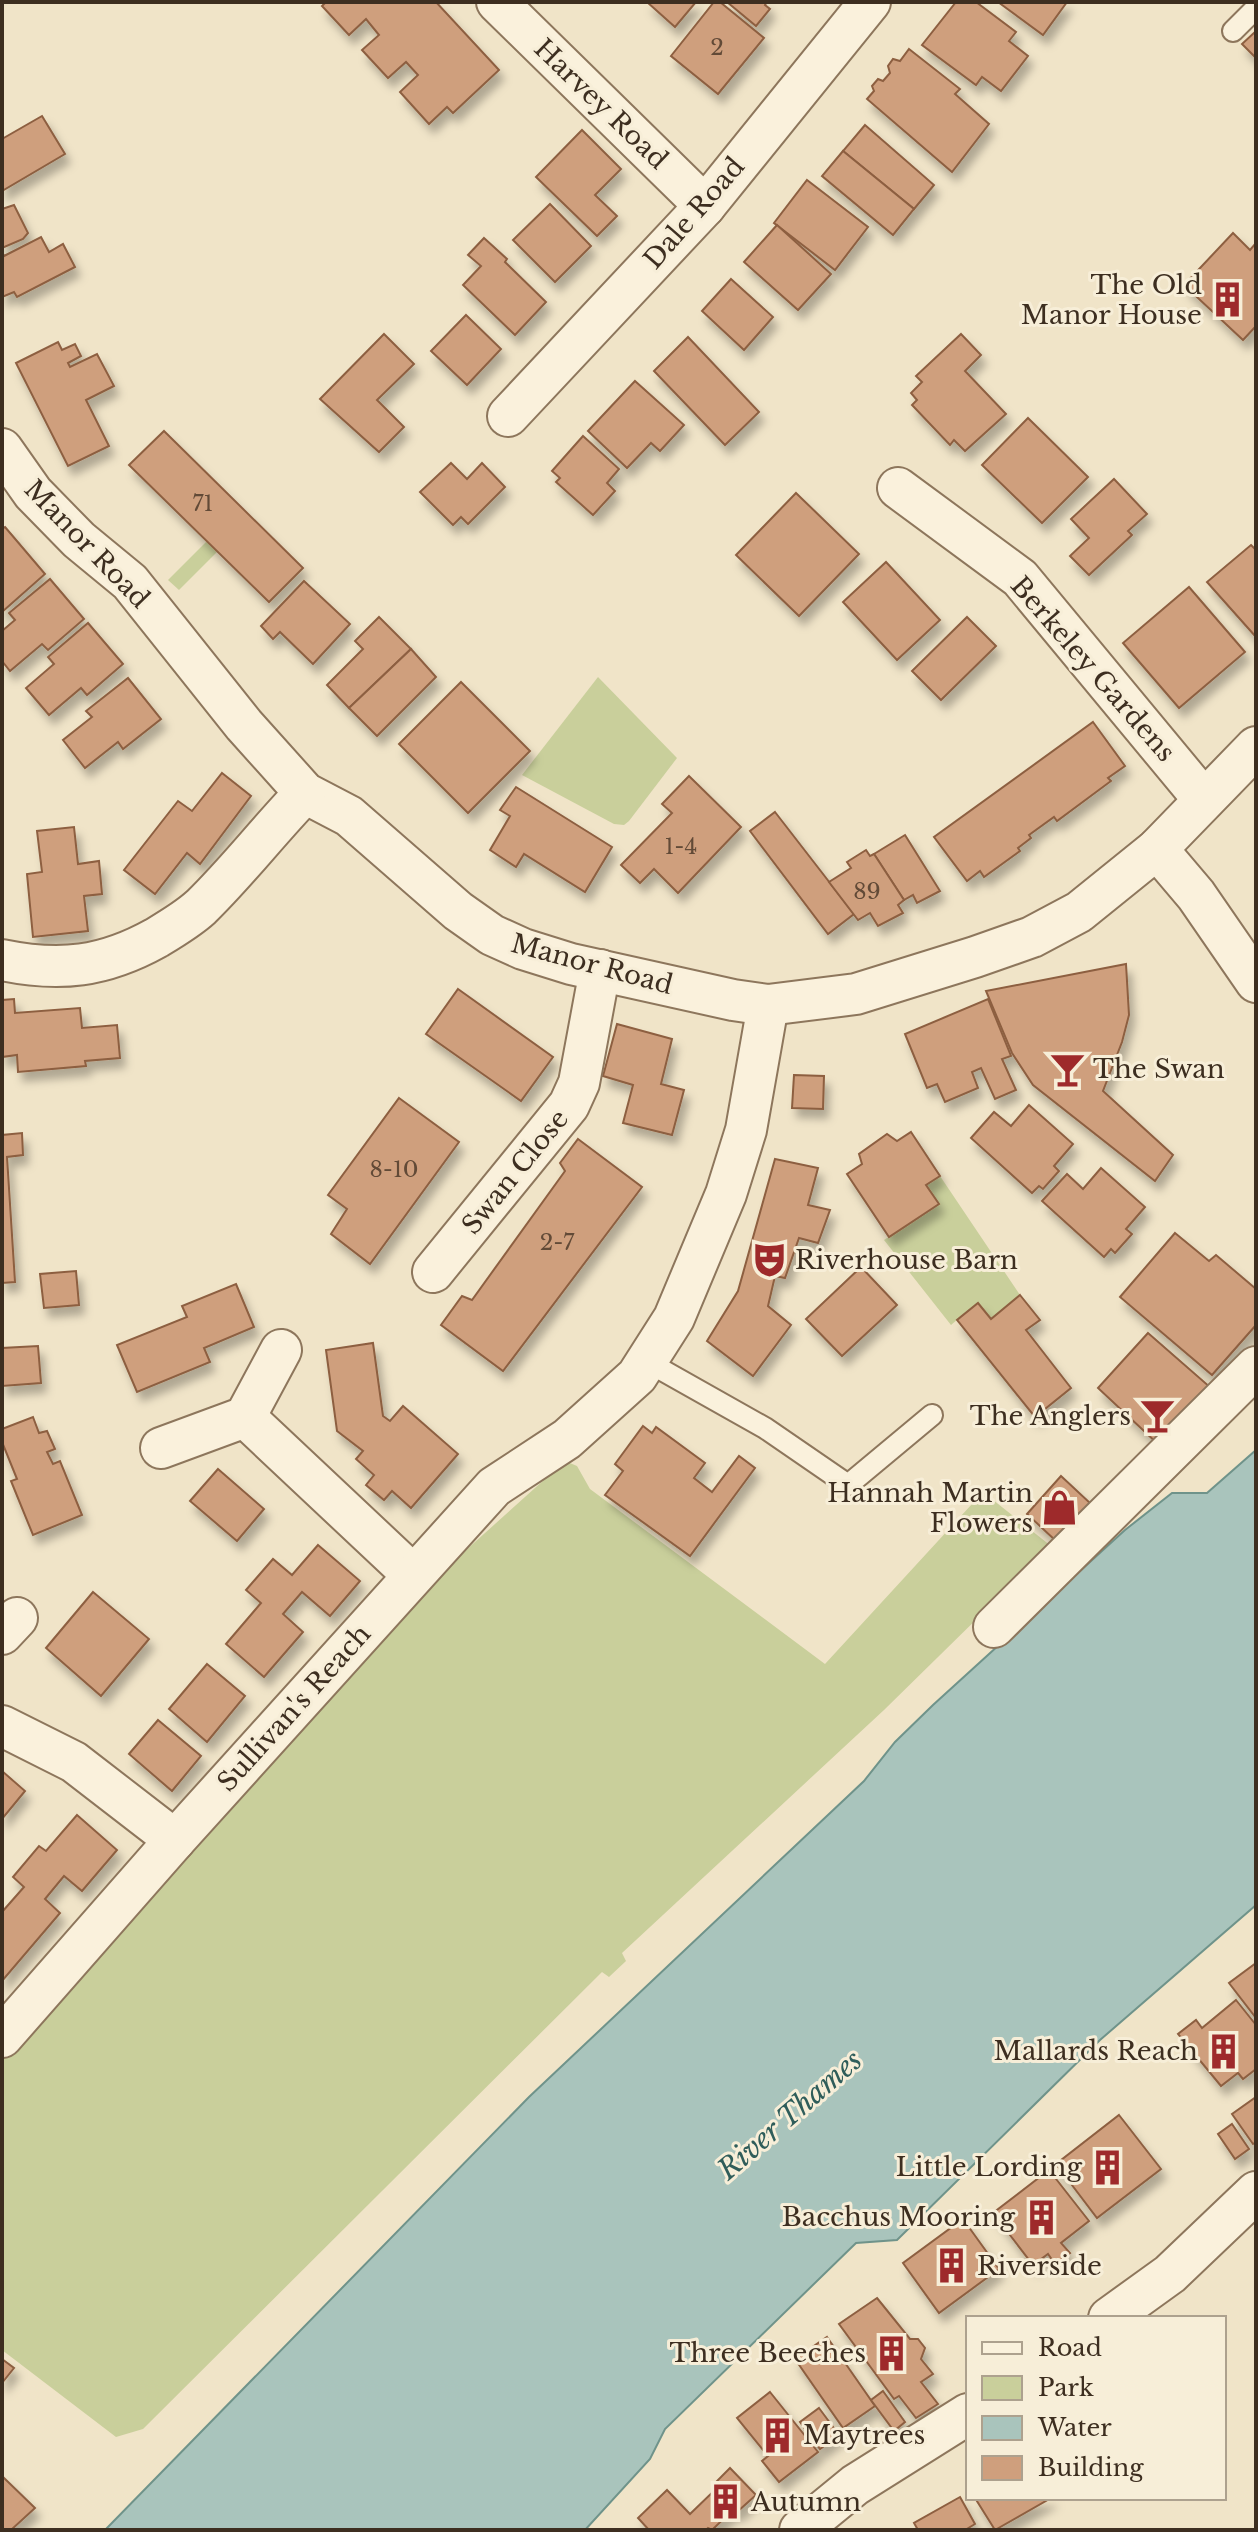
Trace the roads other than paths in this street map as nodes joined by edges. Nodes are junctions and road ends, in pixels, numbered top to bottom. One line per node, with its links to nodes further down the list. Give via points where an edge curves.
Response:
1 (497, 2): 5 (street, Harvey Road)
2 (870, 2): 5 (street, Dale Road)
3 (1256, 8): 4 (lane)
4 (1233, 31)
5 (705, 206): 6 (street, Dale Road)
6 (508, 416)
7 (2, 449): 10 (street, Manor Road, via 33,493 130,582)
8 (898, 488): 11 (street, Berkeley Gardens, via 1020,578)
9 (1256, 747): 11 (street, Manor Road)
10 (305, 793): 13 (street, via 200,909 170,930 106,961 67,968); 14 (street, Manor Road, via 349,816 492,935)
11 (1204, 800): 12 (street, Manor Road)
12 (1157, 849): 15 (street); 16 (street, Manor Road, via 1079,912 1032,937 856,994)
13 (2, 960)
14 (600, 970): 16 (street, Manor Road); 17 (street, Swan Close, via 579,1083 569,1105)
15 (1256, 982)
16 (768, 1005): 19 (street, Sullivan's Reach, via 746,1130 726,1194 674,1318)
17 (433, 1272)
18 (281, 1350): 22 (street)
19 (646, 1361): 21 (lane, via 765,1428 848,1485); 24 (street, Sullivan's Reach, via 586,1423 494,1487)
20 (1256, 1367): 25 (street)
21 (932, 1415)
22 (245, 1417): 23 (street); 24 (street)
23 (161, 1448)
24 (413, 1575): 27 (street, Sullivan's Reach)
25 (994, 1627)
26 (2, 1726): 27 (street, via 74,1762)
27 (175, 1840): 28 (street, Sullivan's Reach)
28 (2, 2037)
29 (1256, 2192): 30 (street, via 1170,2274)
30 (1112, 2316)
31 (966, 2415): 32 (street, via 855,2485)
32 (800, 2530)

